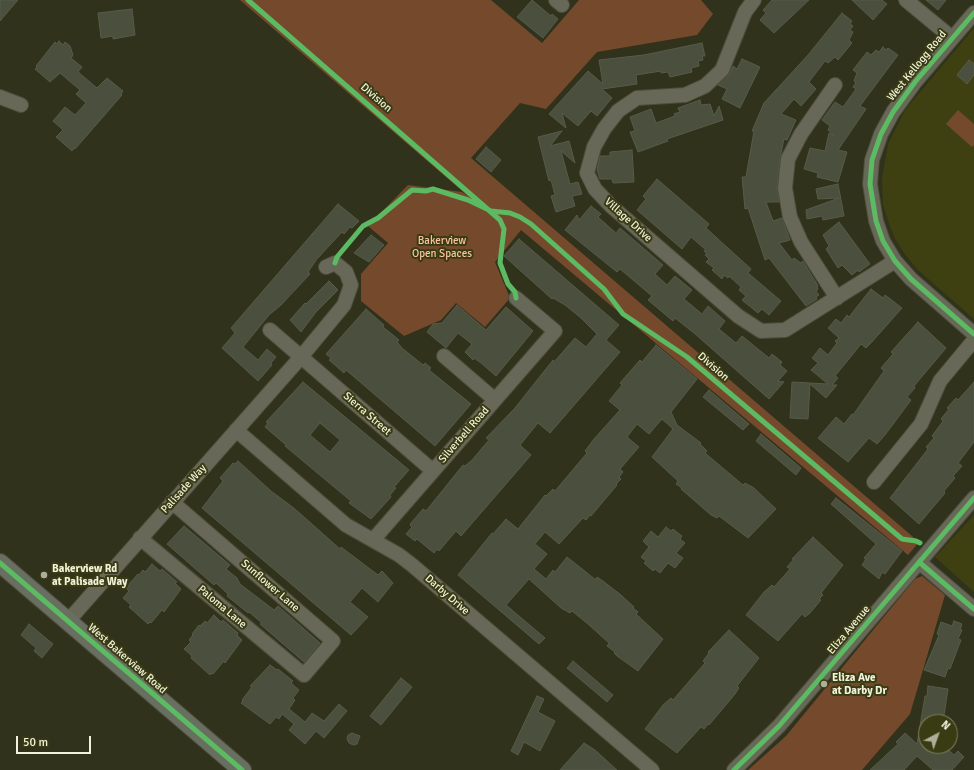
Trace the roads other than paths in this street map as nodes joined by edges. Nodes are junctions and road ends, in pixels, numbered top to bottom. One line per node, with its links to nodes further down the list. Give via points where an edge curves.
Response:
1 (754, 0): 11 (street, Village Drive, via 745,12 722,70 705,86 685,95 637,98 618,111 594,147 587,173 595,189 611,206 738,316 761,331 785,330)
2 (906, 0): 4 (street)
3 (974, 13): 4 (street, West Kellogg Road)
4 (952, 38): 8 (street, West Kellogg Road, via 893,112 881,134 872,160 870,184 876,221 883,241)
5 (835, 85): 11 (street, via 801,134 788,159 785,188 790,217 802,242)
6 (0, 97): 7 (street)
7 (21, 105)
8 (895, 261): 11 (street, Village Drive); 13 (street, West Kellogg Road, via 911,279)
9 (326, 267): 16 (street, Palisade Way, via 335,263 346,272 351,285 344,305)
10 (516, 298): 17 (street, Silverbell Road, via 555,331)
11 (837, 298)
12 (270, 330): 16 (street)
13 (974, 334)
14 (974, 340): 20 (street, via 940,381 921,424)
15 (444, 356): 17 (street)
16 (300, 357): 18 (street, Palisade Way); 19 (street, Sierra Street)
17 (494, 399): 19 (street, Silverbell Road)
18 (236, 430): 22 (street, Palisade Way); 24 (street, Darby Drive, via 346,524)
19 (433, 471): 24 (street, Silverbell Road)
20 (874, 482)
21 (974, 498): 25 (street, Eliza Avenue)
22 (172, 502): 23 (street, Palisade Way); 29 (street, Sunflower Lane, via 333,641)
23 (140, 538): 28 (street, Palisade Way); 29 (street, Paloma Lane)
24 (373, 540): 31 (street, Darby Drive, via 412,565)
25 (919, 562): 27 (street); 32 (street, Eliza Avenue, via 779,726)
26 (0, 563): 28 (main road, West Bakerview Road)
27 (974, 609)
28 (68, 621): 30 (main road, West Bakerview Road)
29 (304, 675)
30 (242, 770)
31 (652, 770)
32 (734, 770)

